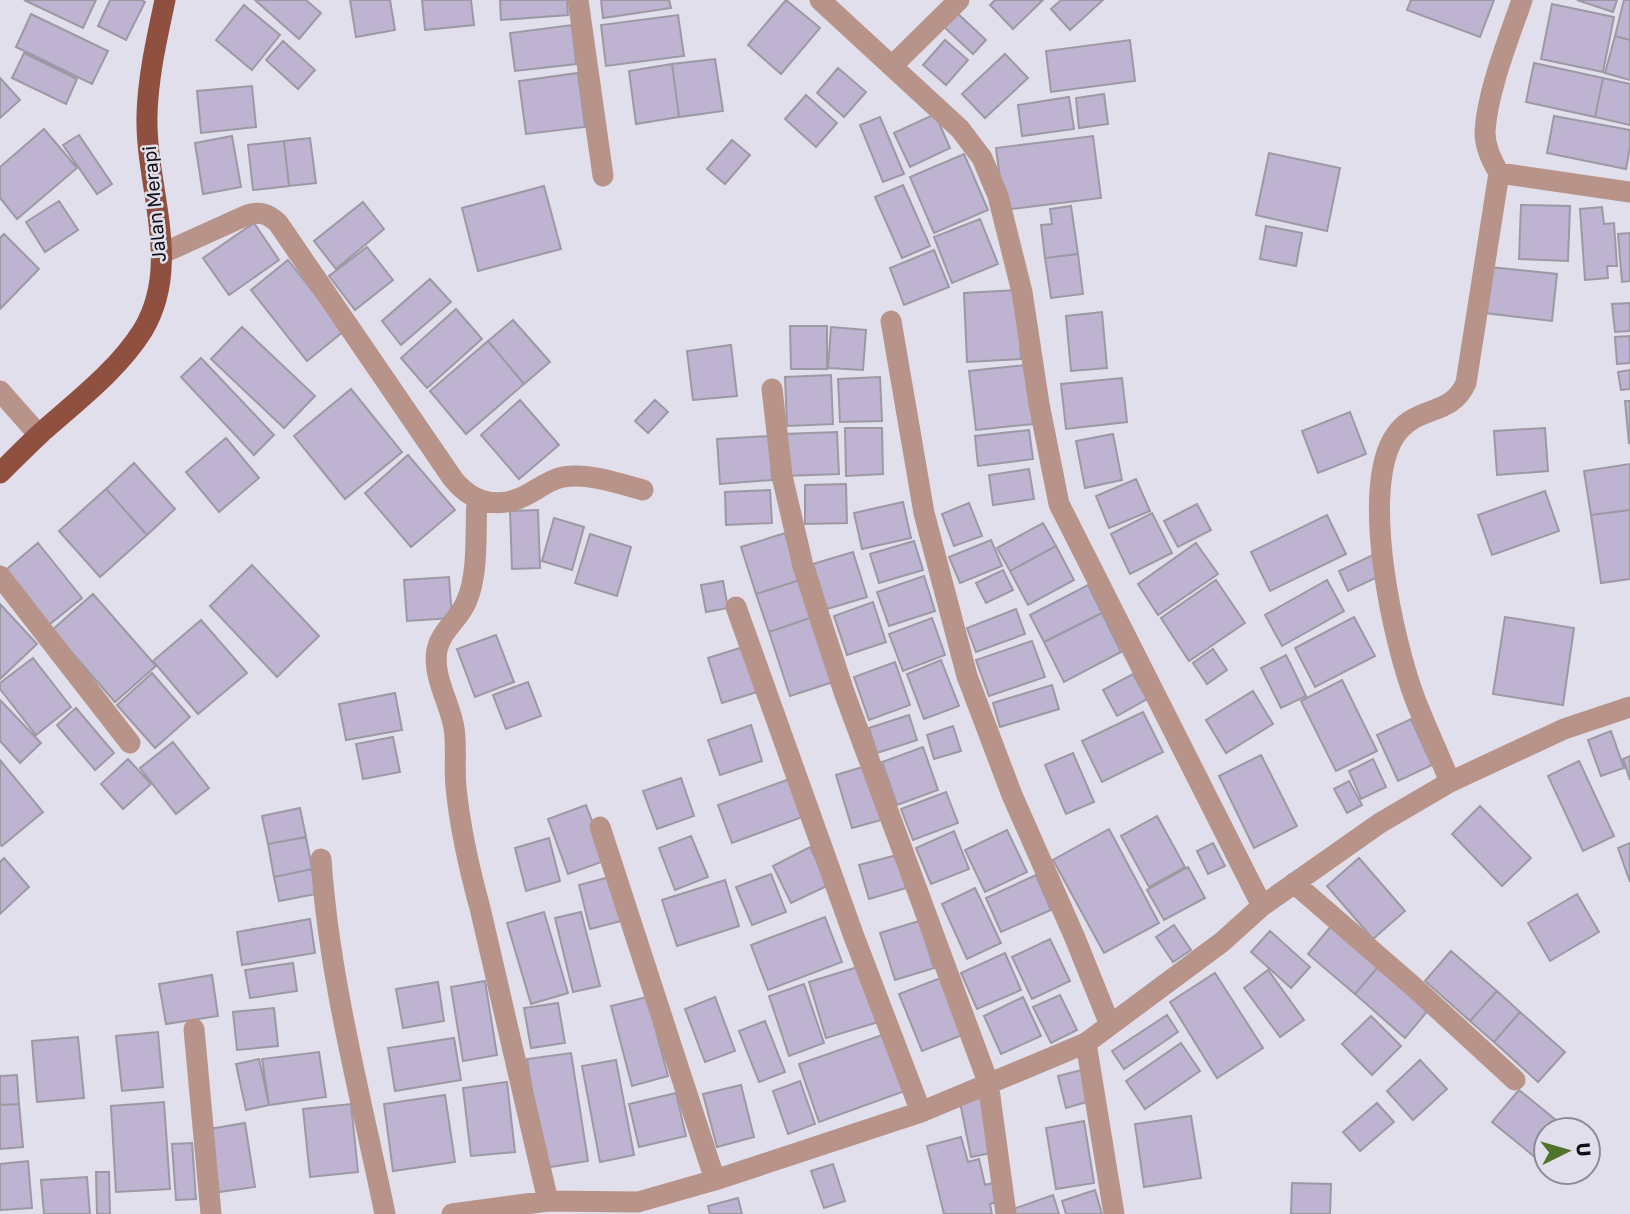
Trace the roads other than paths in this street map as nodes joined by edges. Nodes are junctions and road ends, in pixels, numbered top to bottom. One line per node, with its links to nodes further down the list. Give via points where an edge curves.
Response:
1 (166, 0): 10 (main road, Jalan Merapi, via 153,54 147,117)
2 (578, 0): 8 (street)
3 (820, 0): 6 (street)
4 (959, 0): 6 (street)
5 (1522, 0): 7 (street, via 1492,93 1485,132 1489,155)
6 (893, 65): 26 (street, via 960,129 982,158 998,196 1022,292 1059,504)
7 (1499, 173): 9 (street); 22 (street, via 1466,383 1452,403 1419,414 1402,426 1384,460 1381,482 1379,515 1396,633 1414,697)
8 (603, 176)
9 (1630, 192)
10 (163, 253): 14 (main road, Jalan Merapi, via 158,293 143,329 89,391); 17 (street, via 247,215 270,215 453,479 463,492)
11 (891, 321): 27 (street, via 924,513 967,676)
12 (772, 389): 31 (street, via 782,476 803,566 844,692)
13 (0, 391): 14 (street)
14 (39, 435): 15 (main road, Jalan Merapi)
15 (0, 473)
16 (643, 490): 17 (street, via 580,476 553,480 507,501)
17 (477, 499): 34 (street, via 467,600 441,637 436,662 453,727 467,863)
18 (0, 576): 21 (street)
19 (736, 607): 32 (street)
20 (1630, 707): 22 (street, via 1564,729)
21 (130, 743)
22 (1450, 782): 25 (street, via 1380,823)
23 (600, 827): 33 (street)
24 (321, 859): 38 (street, via 333,965)
25 (1294, 883): 26 (street); 30 (street)
26 (1262, 906): 27 (street, via 1222,942)
27 (1110, 1025): 29 (street)
28 (194, 1030): 37 (street)
29 (1086, 1043): 31 (street); 41 (street)
30 (1515, 1080)
31 (988, 1082): 32 (street); 40 (street)
32 (920, 1112): 33 (street)
33 (715, 1180): 35 (street)
34 (548, 1201): 35 (street); 36 (street)
35 (640, 1208)
36 (496, 1212): 39 (street)
37 (211, 1214)
38 (386, 1214)
39 (452, 1214)
40 (1006, 1214)
41 (1114, 1214)

